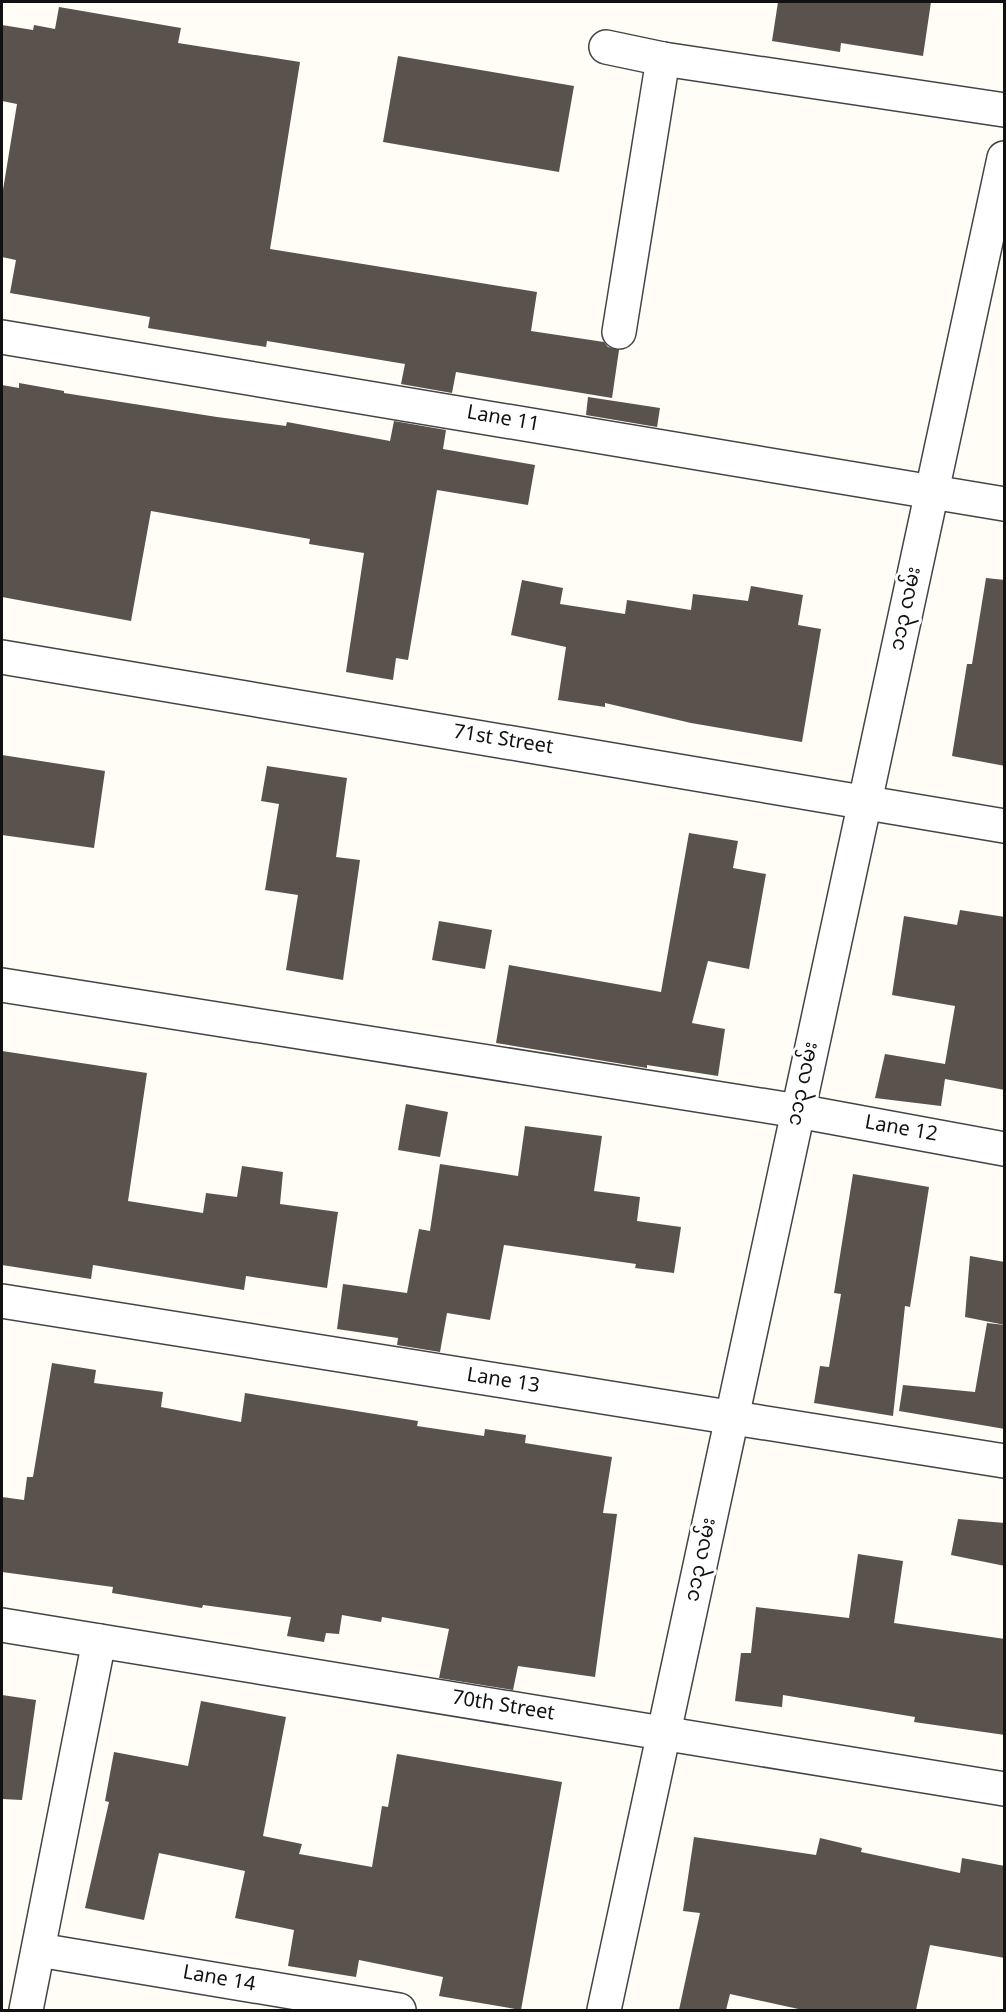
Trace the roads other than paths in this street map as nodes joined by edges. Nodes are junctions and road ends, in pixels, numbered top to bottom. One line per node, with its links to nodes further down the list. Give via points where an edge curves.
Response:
1 (606, 47): 2 (street)
2 (663, 58): 3 (street); 6 (street)
3 (1005, 110)
4 (1005, 158): 5 (street, ၁၁၃ လမ်း)
5 (995, 257): 8 (street, ၁၁၃ လမ်း)
6 (619, 332)
7 (2, 337): 8 (street, Lane 11)
8 (932, 493): 9 (street, Lane 11); 11 (street, ၁၁၃ လမ်း)
9 (1005, 504)
10 (2, 657): 11 (street, 71st Street)
11 (865, 801): 12 (street, 71st Street); 14 (street, ၁၁၃ လမ်း)
12 (1005, 825)
13 (2, 985): 14 (street, Lane 12)
14 (798, 1111): 15 (street, Lane 12); 17 (street, ၁၁၃ လမ်း)
15 (1005, 1149)
16 (2, 1301): 17 (street, Lane 13)
17 (733, 1419): 18 (street, Lane 13); 21 (street, ၁၁၃ လမ်း)
18 (1005, 1461)
19 (2, 1625): 20 (street, 70th Street)
20 (99, 1641): 21 (street, 70th Street); 23 (street)
21 (664, 1734): 22 (street, 70th Street); 26 (street, ၁၁၃ လမ်း)
22 (1005, 1789)
23 (39, 1950): 24 (street); 25 (street, Lane 14)
24 (26, 2010)
25 (399, 2010)
26 (604, 2010)

